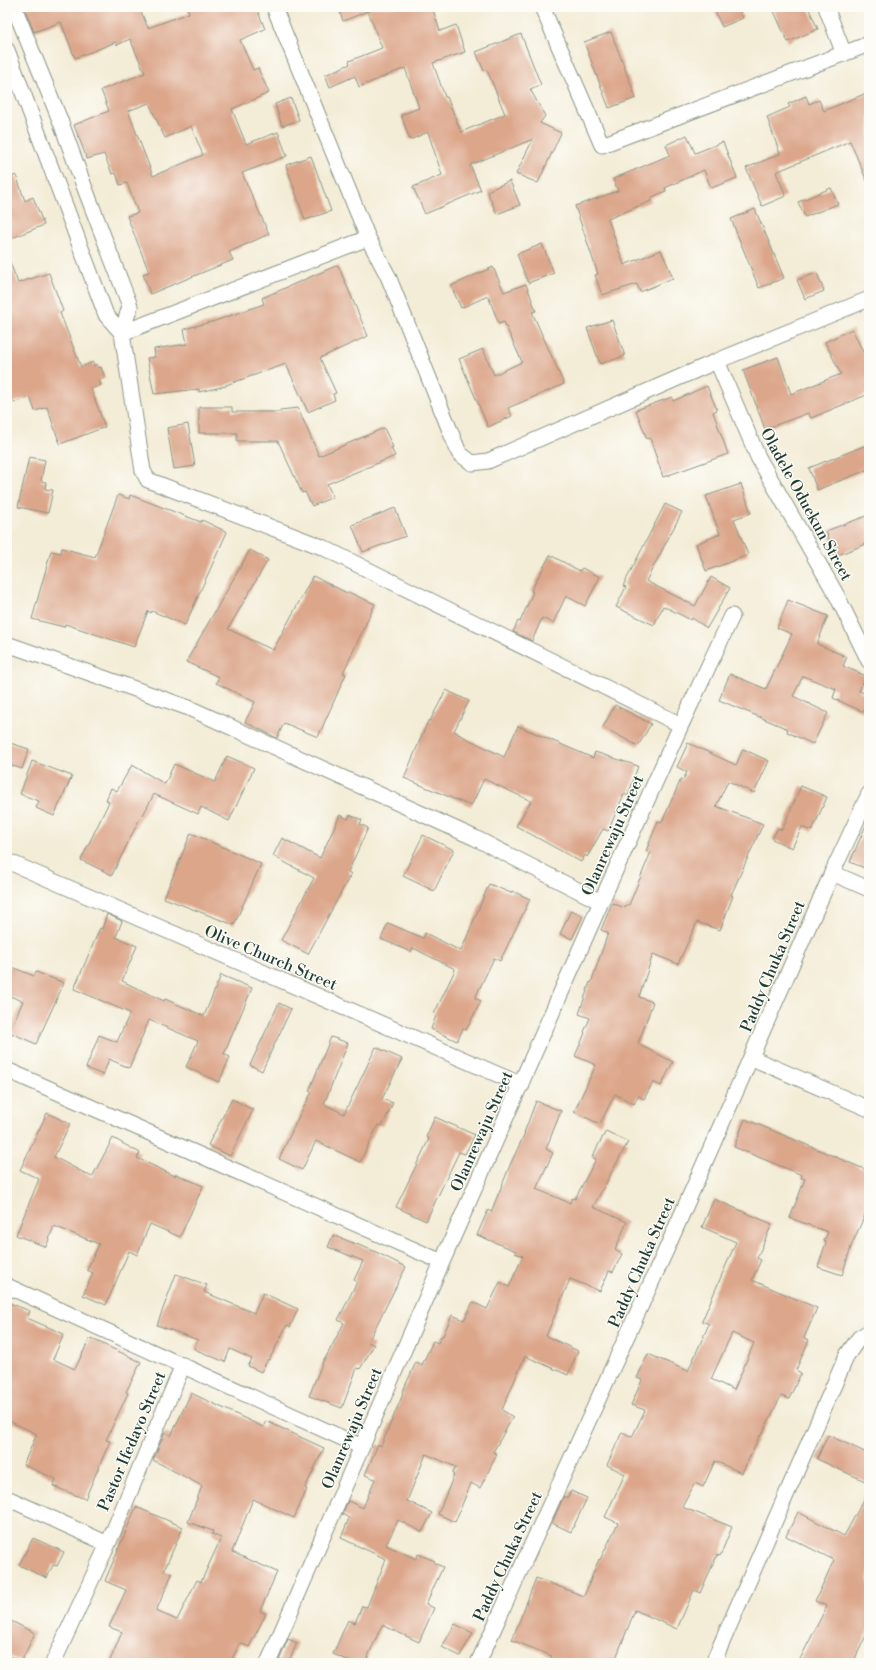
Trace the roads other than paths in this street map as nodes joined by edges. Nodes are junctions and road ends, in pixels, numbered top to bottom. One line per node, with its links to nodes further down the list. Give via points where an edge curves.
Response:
1 (14, 7): 10 (street, via 60,120 130,306)
2 (274, 7): 8 (street)
3 (542, 7): 7 (street, via 602,145)
4 (826, 7): 7 (street)
5 (869, 44): 7 (street)
6 (7, 50): 10 (street, via 106,315)
7 (844, 54)
8 (368, 238): 10 (street); 11 (street, via 388,276 459,453 472,463 488,461)
9 (869, 299): 11 (street)
10 (122, 334): 15 (street, via 143,471 148,480 322,547)
11 (718, 361): 14 (street, Oladele Oduekun Street, via 758,457 836,596)
12 (732, 616): 15 (street, Olanrewaju Street)
13 (7, 644): 20 (street, via 189,708 475,838)
14 (869, 661)
15 (681, 725): 20 (street, Olanrewaju Street)
16 (869, 794): 18 (street)
17 (7, 861): 23 (street, Olive Church Street)
18 (832, 873): 19 (street); 21 (street, Paddy Chuka Street)
19 (869, 889)
20 (601, 902): 23 (street, Olanrewaju Street)
21 (752, 1058): 24 (street); 34 (street, Paddy Chuka Street)
22 (7, 1070): 25 (street)
23 (522, 1085): 25 (street, Olanrewaju Street)
24 (869, 1109)
25 (442, 1262): 29 (street, Olanrewaju Street)
26 (7, 1286): 28 (street, Pastor Ifedayo Street)
27 (869, 1332): 35 (street, via 859,1338 847,1355)
28 (183, 1365): 29 (street); 31 (street, Pastor Ifedayo Street)
29 (362, 1447): 33 (street, Olanrewaju Street)
30 (7, 1498): 31 (street)
31 (108, 1544): 32 (street, Pastor Ifedayo Street)
32 (53, 1663)
33 (268, 1663)
34 (478, 1663)
35 (713, 1663)

